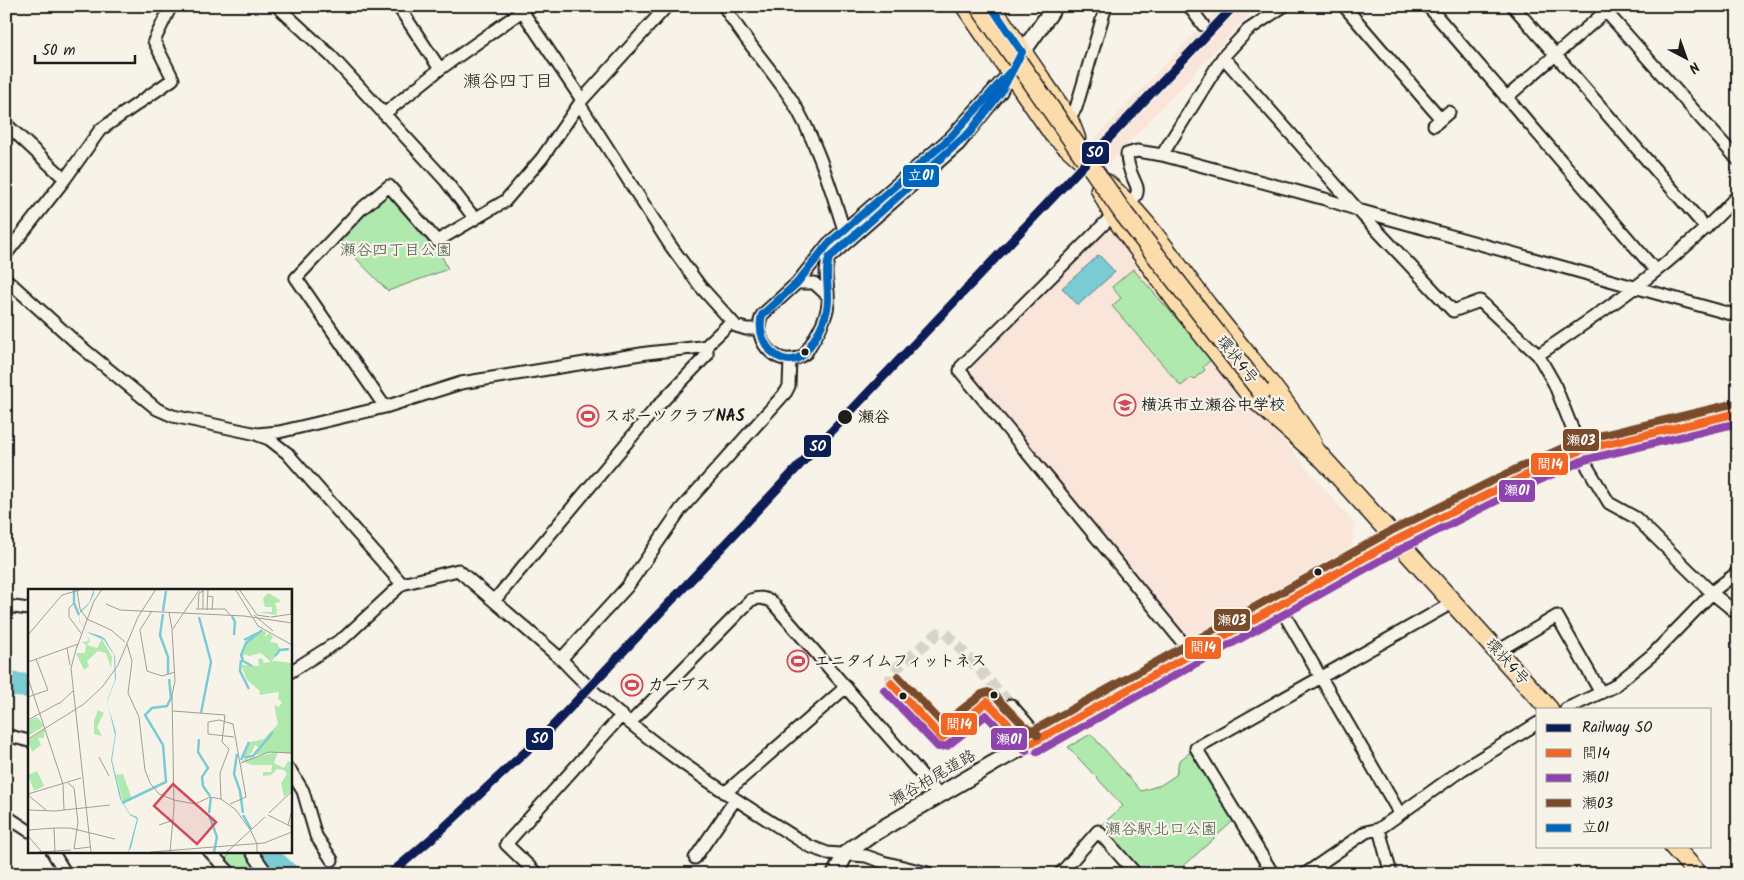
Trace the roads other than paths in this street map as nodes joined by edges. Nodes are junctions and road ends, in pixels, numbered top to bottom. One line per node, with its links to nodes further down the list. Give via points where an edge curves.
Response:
1 (171, 6): 33 (street, via 154,41 173,79 100,130)
2 (277, 6): 25 (street, via 331,56)
3 (398, 6): 21 (street)
4 (667, 6): 24 (street)
5 (724, 6): 40 (street, via 791,100 808,131)
6 (966, 6): 22 (main road)
7 (979, 6): 57 (main road, 環状4号, bridge, via 1124,214 1261,390)
8 (991, 6): 18 (main road)
9 (1055, 6): 18 (main road)
10 (1106, 6): 27 (street, via 1082,92)
11 (1189, 6): 17 (street)
12 (1284, 6): 20 (street, via 1248,30)
13 (1344, 6): 26 (street)
14 (1428, 6): 23 (street)
15 (1513, 6): 19 (street)
16 (1603, 9): 19 (street); 31 (street)
17 (1203, 25)
18 (1022, 52): 22 (main road); 27 (main road)
19 (1555, 55): 23 (street); 39 (street)
20 (1223, 57): 30 (street); 36 (street)
21 (440, 69): 24 (street, via 522,11); 25 (street)
22 (1010, 72): 29 (main road); 40 (street, via 950,138); 46 (street, via 1001,92 959,144 829,258 825,272)
23 (1506, 98): 42 (street)
24 (581, 102): 38 (street, via 542,158 505,201); 48 (street, via 670,245)
25 (384, 114): 38 (street, via 445,180)
26 (1441, 119)
27 (1069, 120): 29 (street); 32 (main road)
28 (6, 124): 33 (street)
29 (1053, 134): 32 (main road)
30 (1162, 155): 35 (street, via 1137,151 1127,154 1127,163 1138,189); 36 (street)
31 (1738, 160)
32 (1088, 166): 35 (main road); 37 (main road)
33 (65, 179): 41 (street)
34 (1738, 195): 39 (street)
35 (1130, 204): 37 (street); 57 (main road, via 1290,408)
36 (1358, 210): 45 (street); 51 (street, via 1453,312 1480,301)
37 (1113, 215): 57 (main road, via 1252,397); 69 (street, via 960,371)
38 (474, 220): 53 (street, via 437,241 389,186 360,210 296,278)
39 (1706, 228): 42 (street)
40 (844, 230): 44 (street, via 820,252)
41 (6, 254)
42 (1656, 271): 45 (street)
43 (6, 279): 55 (street, via 157,409 173,416)
44 (797, 283): 46 (street, via 814,282); 49 (street, via 762,315)
45 (1636, 288): 47 (street); 51 (street)
46 (828, 297): 52 (street, via 824,319 806,353)
47 (1738, 316)
48 (731, 322): 49 (street, via 741,328); 50 (street)
49 (758, 329): 52 (street, via 774,356)
50 (707, 345): 53 (street, via 461,383); 62 (street, via 707,355 655,409)
51 (1538, 356): 56 (street, via 1554,383)
52 (790, 359): 70 (street, via 786,392 681,509 626,587)
53 (384, 407): 55 (street, via 288,430)
54 (1738, 413): 56 (main road, 瀬谷柏尾道路)
55 (256, 434): 60 (street, via 269,439 286,453)
56 (1581, 450): 58 (main road, 瀬谷柏尾道路); 61 (street, via 1609,503 1636,518)
57 (1323, 459): 58 (main road, 環状4号)
58 (1396, 540): 63 (main road, 環状4号); 65 (main road, 瀬谷柏尾道路)
59 (1738, 572): 61 (street)
60 (402, 584): 62 (street, via 458,570); 71 (street, via 344,637)
61 (1712, 593): 67 (street); 74 (street, via 1653,654)
62 (494, 601): 70 (street)
63 (1452, 603): 68 (main road, 環状4号); 72 (street)
64 (6, 606): 66 (street)
65 (1280, 606): 69 (main road, 瀬谷柏尾道路); 72 (street)
66 (28, 609)
67 (1738, 614)
68 (1498, 651): 74 (street, via 1557,616); 76 (main road, 環状4号)
69 (1193, 655): 84 (main road, 瀬谷柏尾道路)
70 (561, 659): 79 (street, via 588,688)
71 (291, 671)
72 (1321, 678): 89 (street); 109 (street, via 1196,748)
73 (846, 687): 80 (street, via 771,601 759,597 750,600); 86 (street); 87 (street)
74 (1602, 693): 77 (street)
75 (1011, 705): 84 (street, via 1029,726)
76 (1548, 708)
77 (1568, 708)
78 (1001, 714): 84 (street, via 1017,733)
79 (622, 715): 80 (street); 104 (street, via 506,844)
80 (632, 722): 86 (street, via 680,763)
81 (1536, 725): 89 (street, via 1463,769)
82 (6, 735): 83 (street)
83 (28, 741)
84 (1032, 743): 87 (main road, 瀬谷柏尾道路)
85 (291, 772): 100 (street, via 303,791 316,836)
86 (725, 793): 88 (street)
87 (939, 795): 98 (main road, 瀬谷柏尾道路, via 871,834)
88 (735, 800): 98 (street, via 809,846 827,853); 99 (street)
89 (1400, 814): 91 (street)
90 (6, 816): 92 (street)
91 (1379, 828): 110 (street, via 1366,832); 111 (street)
92 (28, 830)
93 (1675, 848): 112 (main road)
94 (53, 852): 101 (street)
95 (64, 852): 101 (street)
96 (211, 852): 102 (street)
97 (252, 852): 103 (street)
98 (846, 853): 105 (main road, 瀬谷柏尾道路); 106 (street)
99 (695, 858)
100 (332, 860)
101 (64, 872)
102 (231, 874)
103 (265, 874)
104 (537, 874)
105 (835, 874)
106 (932, 874)
107 (1060, 874): 108 (street, via 1098,831)
108 (1136, 874)
109 (1273, 874)
110 (1305, 874)
111 (1391, 874)
112 (1698, 874)

